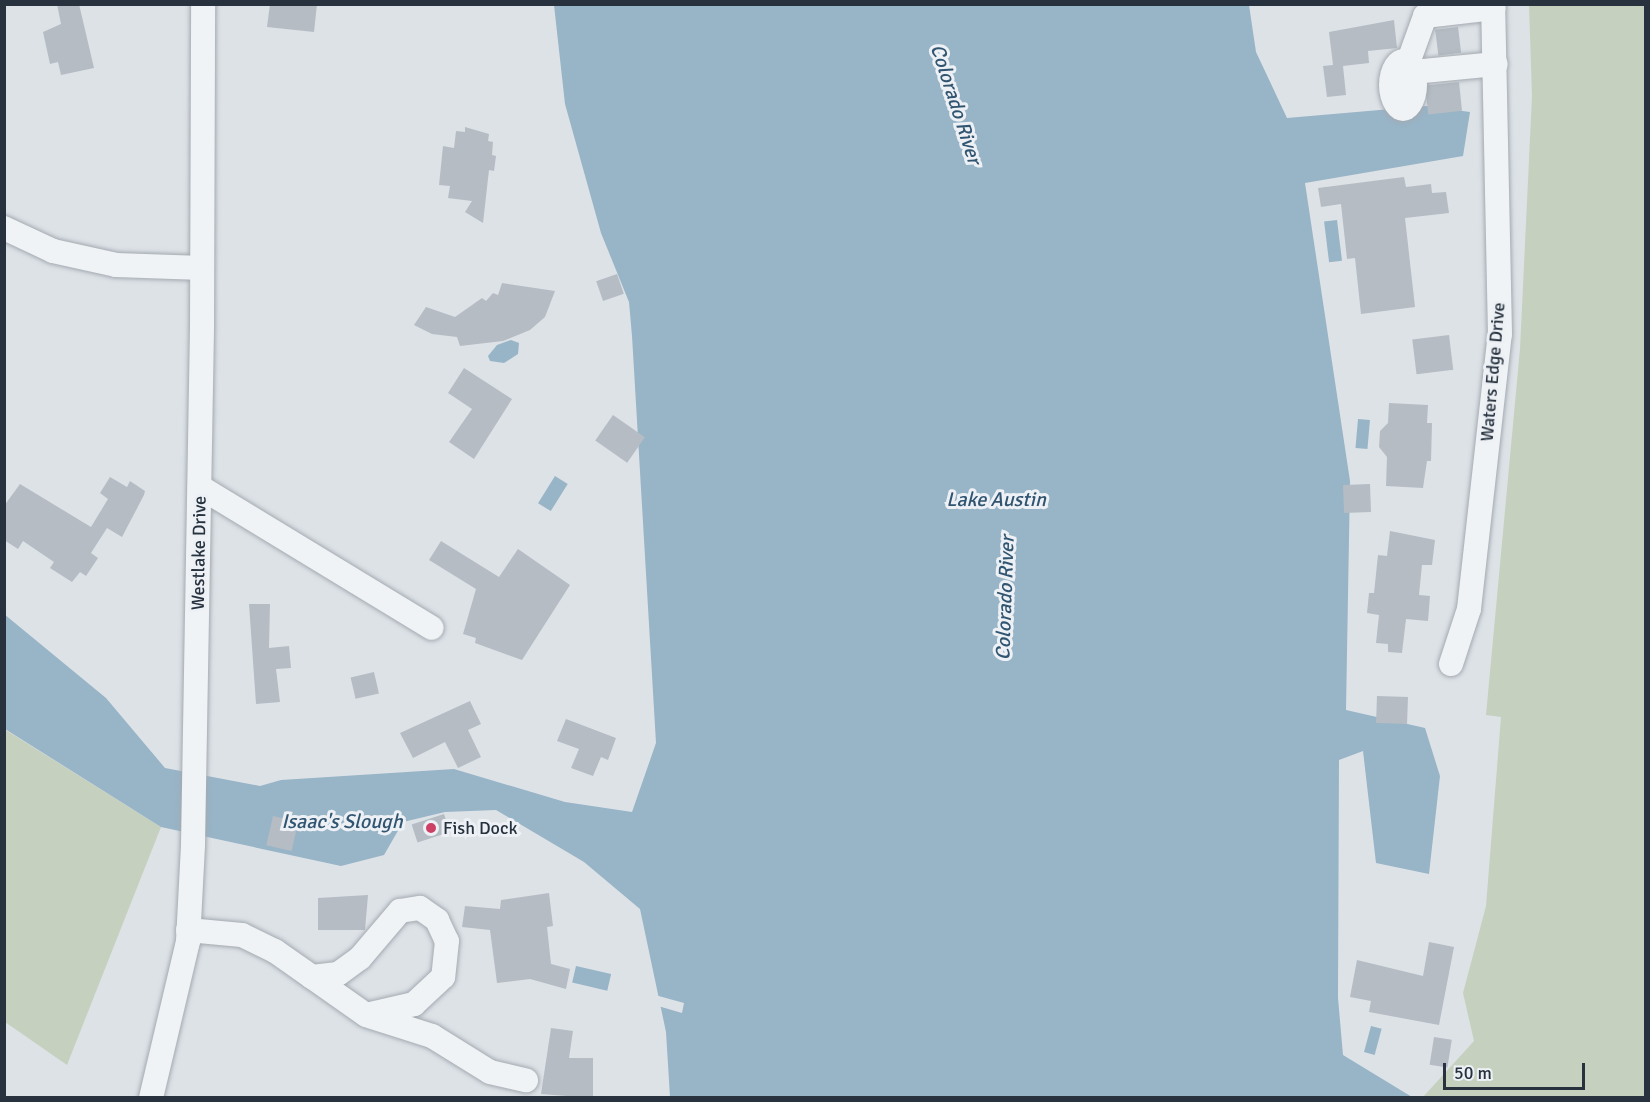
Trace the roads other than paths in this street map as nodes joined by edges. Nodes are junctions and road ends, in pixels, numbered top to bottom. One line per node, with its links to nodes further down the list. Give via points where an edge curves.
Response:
1 (203, 4): 5 (street, Westlake Drive)
2 (1494, 6): 3 (street, Waters Edge Drive); 3 (street, via 1425,16 1411,68)
3 (1497, 64): 8 (street, Waters Edge Drive, via 1500,334 1469,609)
4 (4, 228): 5 (street, via 53,252 116,265)
5 (202, 268): 6 (street, Westlake Drive)
6 (200, 487): 7 (street); 9 (street, Westlake Drive)
7 (432, 628)
8 (1451, 664)
9 (189, 930): 10 (street, via 242,935 275,951); 13 (street, Westlake Drive)
10 (312, 977): 11 (street); 11 (street, via 338,974 360,958 400,911 420,908 429,914 437,920 447,941 442,977 414,1004)
11 (366, 1016): 12 (street, via 432,1036 490,1072)
12 (526, 1080)
13 (151, 1098)

